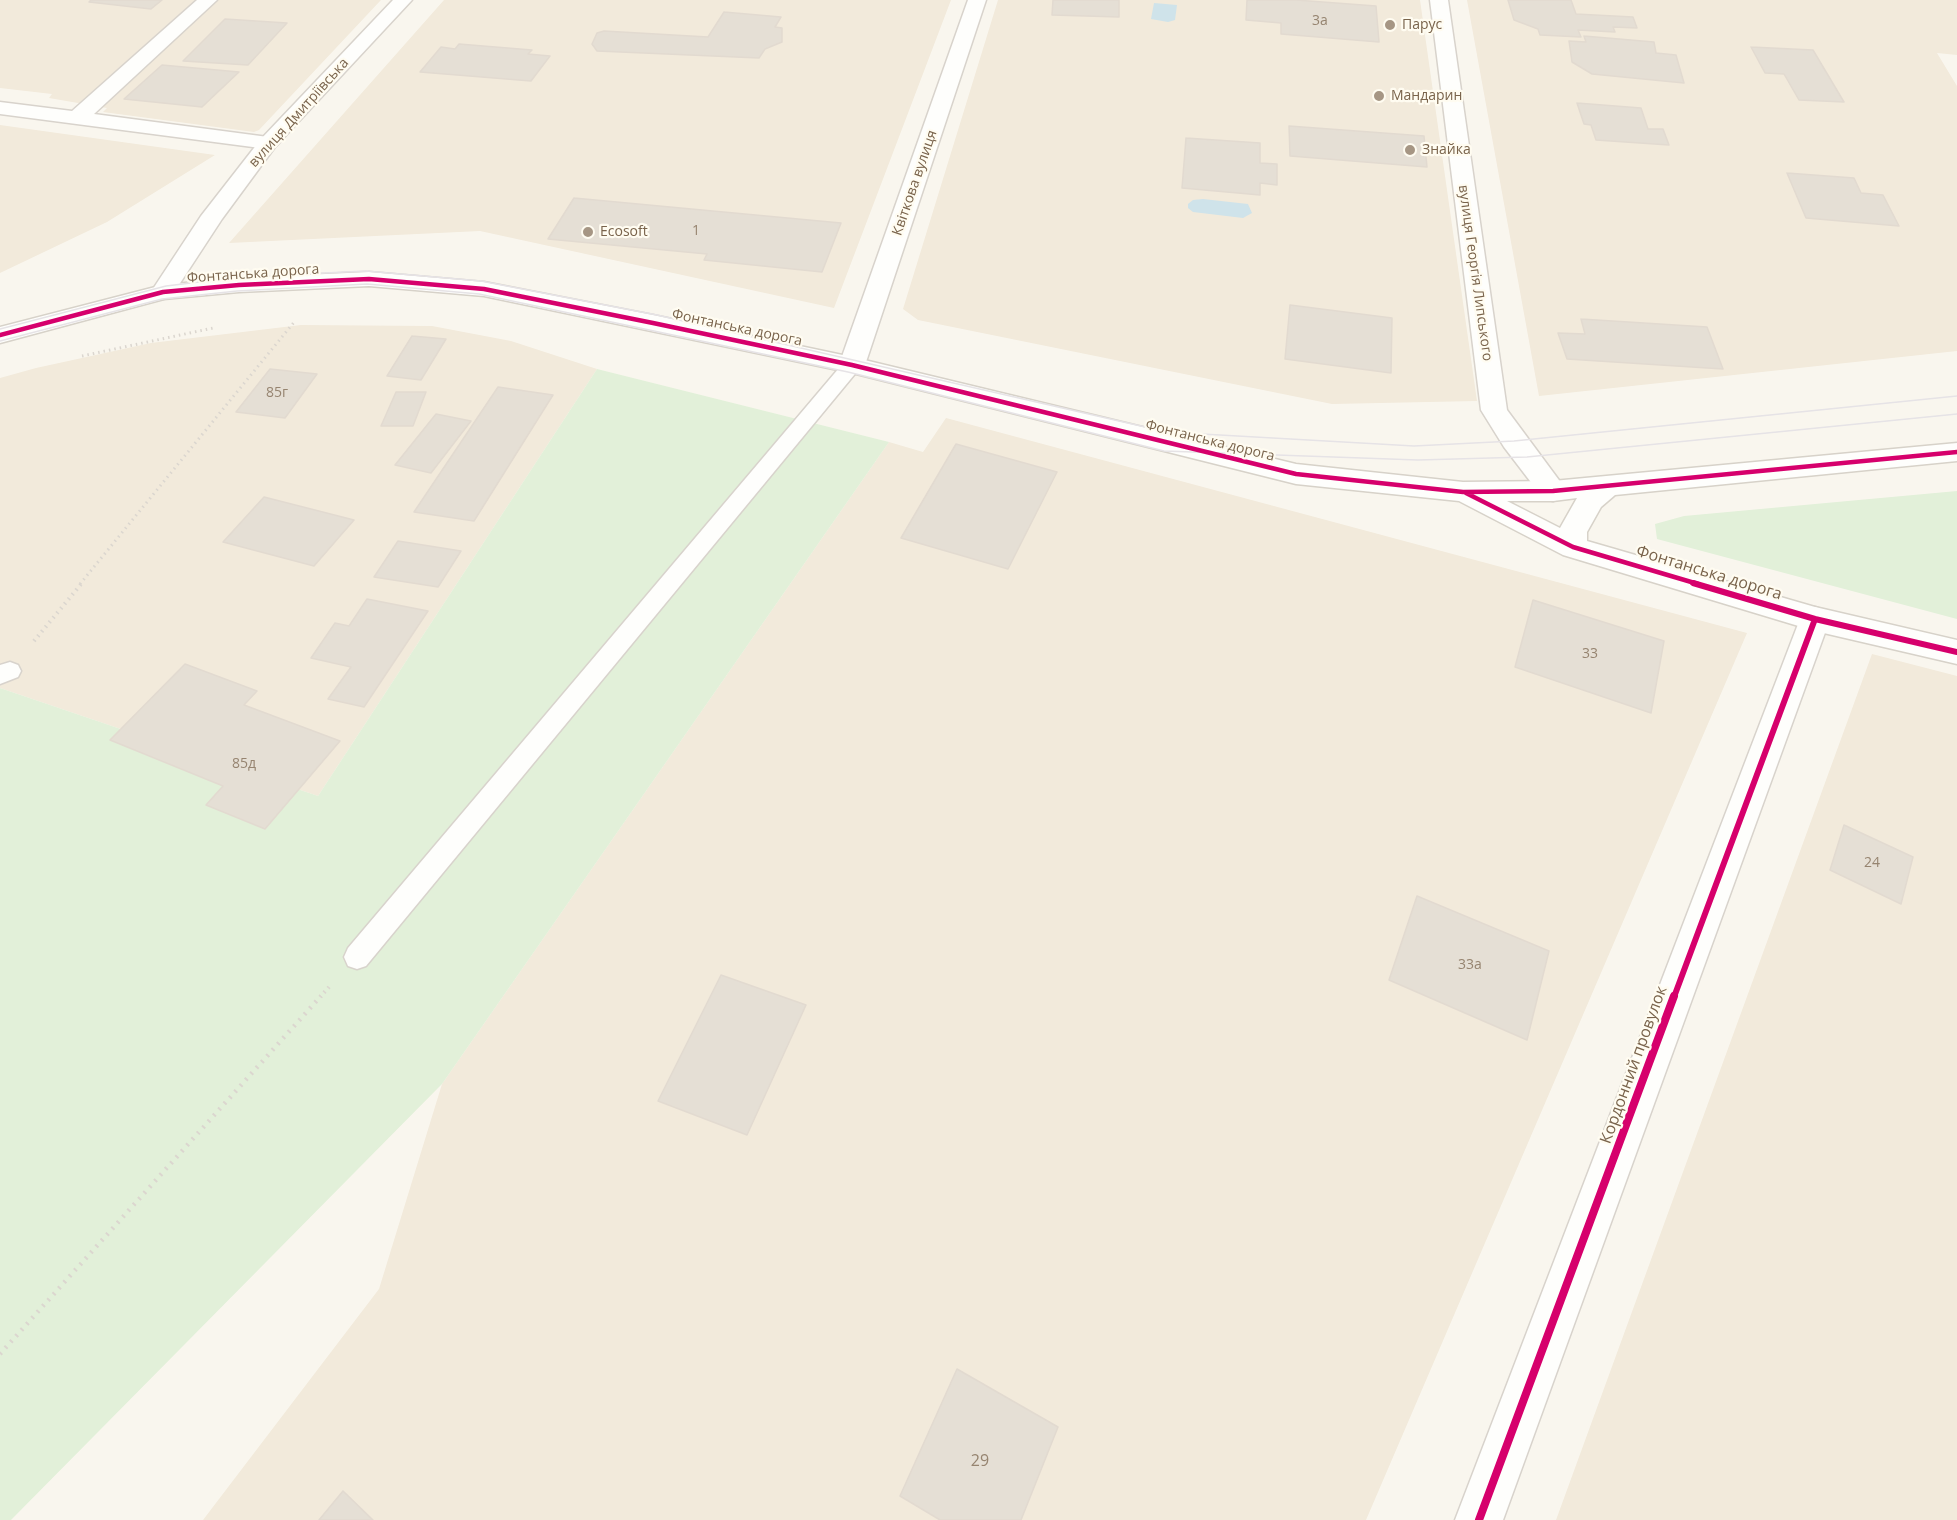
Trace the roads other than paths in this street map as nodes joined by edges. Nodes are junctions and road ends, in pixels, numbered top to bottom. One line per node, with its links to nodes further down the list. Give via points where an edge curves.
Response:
1 (208, 0): 6 (street)
2 (403, 0): 7 (street, вулиця Дмитріївська)
3 (977, 0): 10 (street, Квіткова вулиця)
4 (1439, 0): 13 (street, вулиця Георгія Липського, via 1494,410)
5 (0, 108): 6 (street)
6 (77, 118): 7 (street)
7 (268, 143): 8 (street, вулиця Дмитріївська, via 212,216)
8 (163, 292): 9 (street, Фонтанська дорога); 10 (street, Фонтанська дорога, via 369,279 483,289)
9 (0, 336)
10 (852, 365): 14 (street, Фонтанська дорога, via 1296,474); 18 (lane)
11 (1957, 452): 12 (street, Фонтанська дорога)
12 (1608, 485): 13 (street, Фонтанська дорога); 15 (street, via 1579,517)
13 (1553, 490): 14 (street, Фонтанська дорога)
14 (1463, 492): 15 (street, Фонтанська дорога)
15 (1573, 547): 16 (street, Фонтанська дорога)
16 (1815, 619): 17 (street, Фонтанська дорога); 19 (street, Кордонний провулок)
17 (1957, 652)
18 (357, 957)
19 (1479, 1520)

